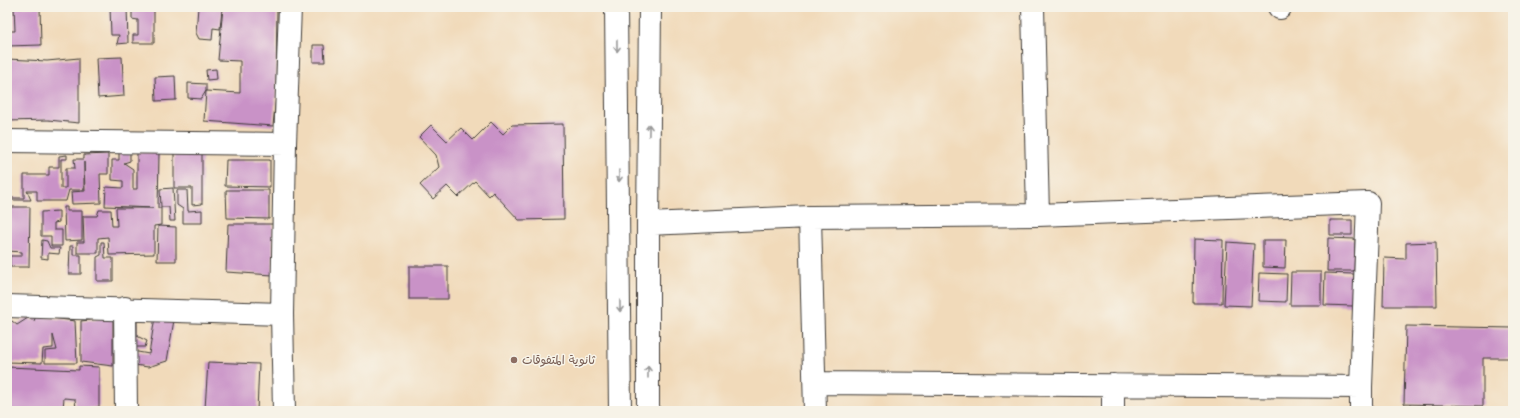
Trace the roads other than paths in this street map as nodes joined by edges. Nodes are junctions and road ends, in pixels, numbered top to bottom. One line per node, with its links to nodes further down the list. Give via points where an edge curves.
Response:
1 (290, 7): 6 (street)
2 (616, 7): 18 (street, one-way to 18)
3 (650, 7): 9 (street, one-way to 3)
4 (1033, 7): 7 (street)
5 (7, 142): 6 (street)
6 (285, 144): 12 (street)
7 (1038, 214): 8 (street); 15 (street, via 1368,203)
8 (810, 217): 9 (street); 13 (street)
9 (648, 224): 19 (street, one-way to 9)
10 (7, 306): 11 (street)
11 (125, 308): 12 (street); 16 (street)
12 (282, 314): 17 (street)
13 (815, 383): 14 (street); 20 (street)
14 (1113, 385): 15 (street); 21 (street)
15 (1361, 387): 22 (street)
16 (126, 411)
17 (284, 411)
18 (620, 411)
19 (648, 411)
20 (814, 411)
21 (1113, 411)
22 (1361, 411)

